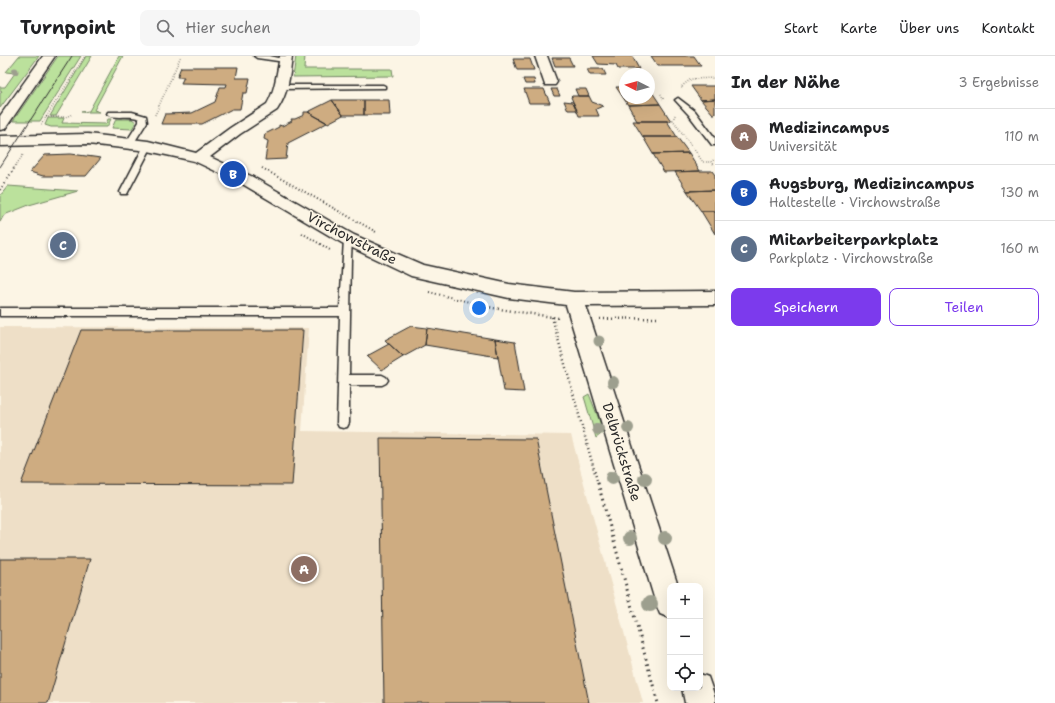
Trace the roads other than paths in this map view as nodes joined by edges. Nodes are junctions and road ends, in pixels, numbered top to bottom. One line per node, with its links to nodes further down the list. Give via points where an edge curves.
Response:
1 (49, 56): 10 (street)
2 (257, 56): 4 (lane)
3 (541, 56): 5 (street)
4 (286, 58): 7 (street)
5 (550, 82)
6 (383, 86): 7 (lane)
7 (279, 87): 15 (street, via 277,99 272,107 235,130)
8 (678, 100): 13 (lane, via 692,113)
9 (111, 114): 12 (lane, via 143,118)
10 (0, 126)
11 (0, 141): 12 (street, Virchowstraße, via 88,139)
12 (129, 144): 14 (street, Virchowstraße)
13 (715, 144)
14 (148, 146): 15 (street, Virchowstraße); 16 (lane)
15 (199, 158): 17 (street, Virchowstraße, via 245,180)
16 (124, 192)
17 (348, 239): 19 (street, Virchowstraße, via 418,270 509,292); 21 (lane)
18 (715, 298): 19 (street, Virchowstraße)
19 (574, 299): 25 (street, Delbrückstraße)
20 (0, 312): 21 (lane)
21 (345, 312): 22 (lane)
22 (343, 380): 23 (lane); 24 (lane)
23 (382, 380)
24 (342, 423)
25 (667, 594)
26 (697, 691): 27 (street)
27 (701, 703)

